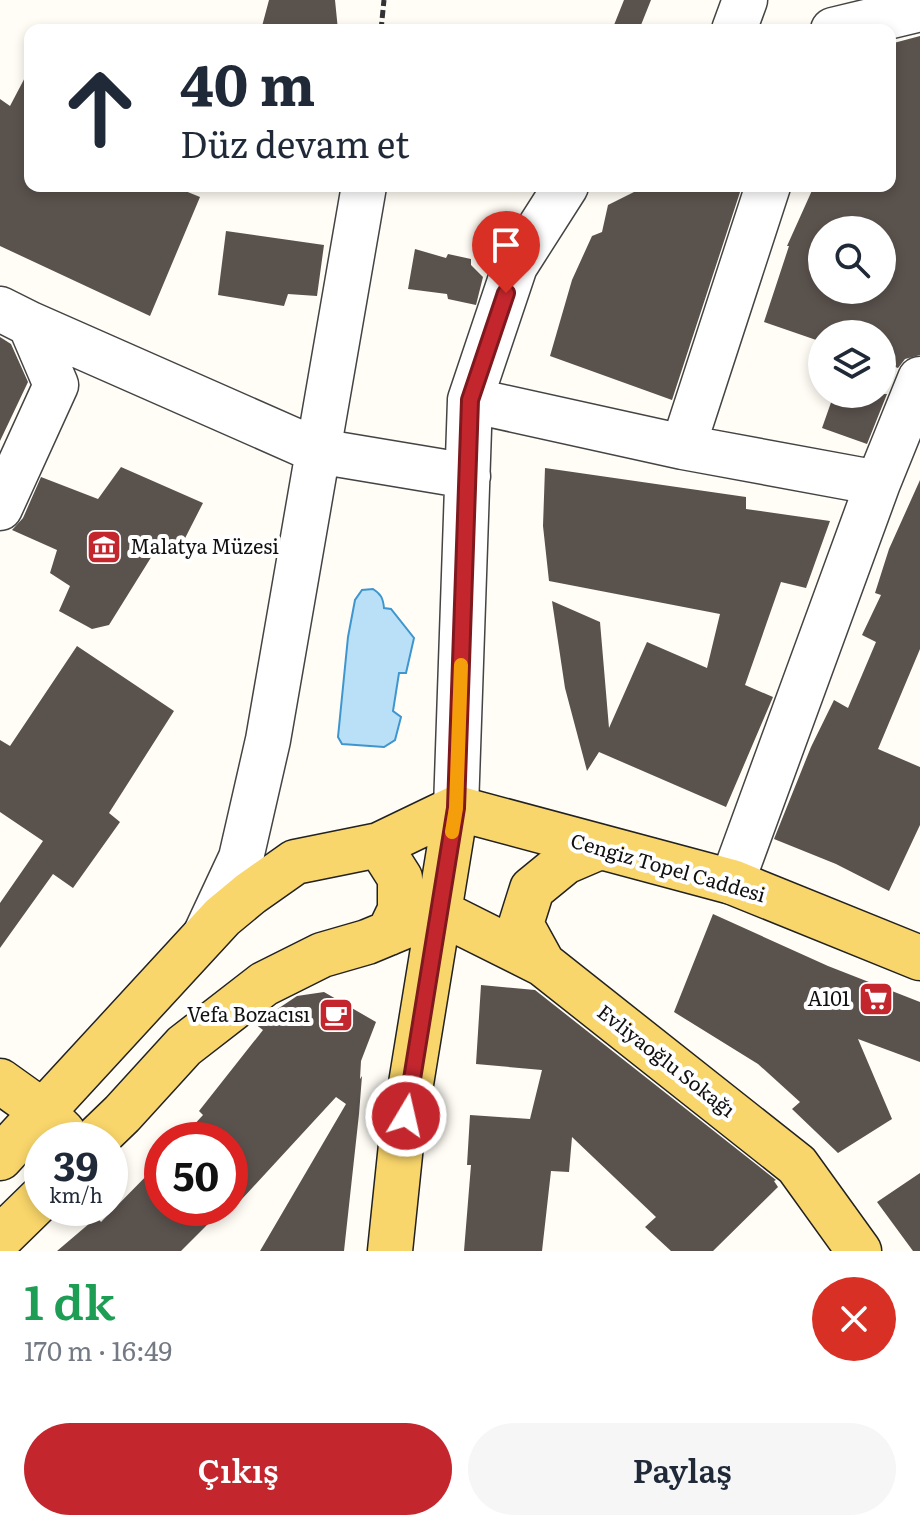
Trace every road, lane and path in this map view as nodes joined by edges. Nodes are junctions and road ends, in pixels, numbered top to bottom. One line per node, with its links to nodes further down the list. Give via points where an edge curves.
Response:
1 (384, 0): 4 (path)
2 (745, 0): 5 (street)
3 (920, 9): 6 (street)
4 (382, 24)
5 (736, 24)
6 (858, 24)
7 (363, 192): 14 (street)
8 (562, 192): 12 (street, via 515,266)
9 (766, 192): 13 (street)
10 (15, 316): 14 (street); 17 (street, via 56,385)
11 (920, 379): 16 (street)
12 (470, 400): 13 (street); 15 (street)
13 (683, 447): 16 (street)
14 (318, 451): 15 (street); 24 (street, via 268,740 241,858)
15 (468, 476): 18 (street)
16 (878, 483): 21 (street)
17 (0, 508)
18 (456, 808): 19 (main road); 20 (main road, Cengiz Topel Caddesi); 22 (main road)
19 (379, 845): 23 (main road, via 400,878 400,910); 24 (main road, via 295,862)
20 (600, 847): 21 (main road, Cengiz Topel Caddesi); 26 (main road, via 565,862 532,889 521,924)
21 (732, 882): 25 (main road, Cengiz Topel Caddesi)
22 (439, 912): 23 (main road); 26 (main road, Evliyaoğlu Sokağı); 35 (main road, via 401,1145)
23 (389, 933): 30 (main road, via 322,955 264,984 184,1046)
24 (205, 935): 29 (main road)
25 (920, 958)
26 (543, 964): 36 (main road, Evliyaoğlu Sokağı, via 797,1165)
27 (0, 1081): 28 (main road)
28 (51, 1122)
29 (59, 1122)
30 (114, 1122)
31 (24, 1144): 32 (main road)
32 (0, 1158)
33 (24, 1215): 34 (main road)
34 (0, 1238)
35 (390, 1251)
36 (859, 1251)

